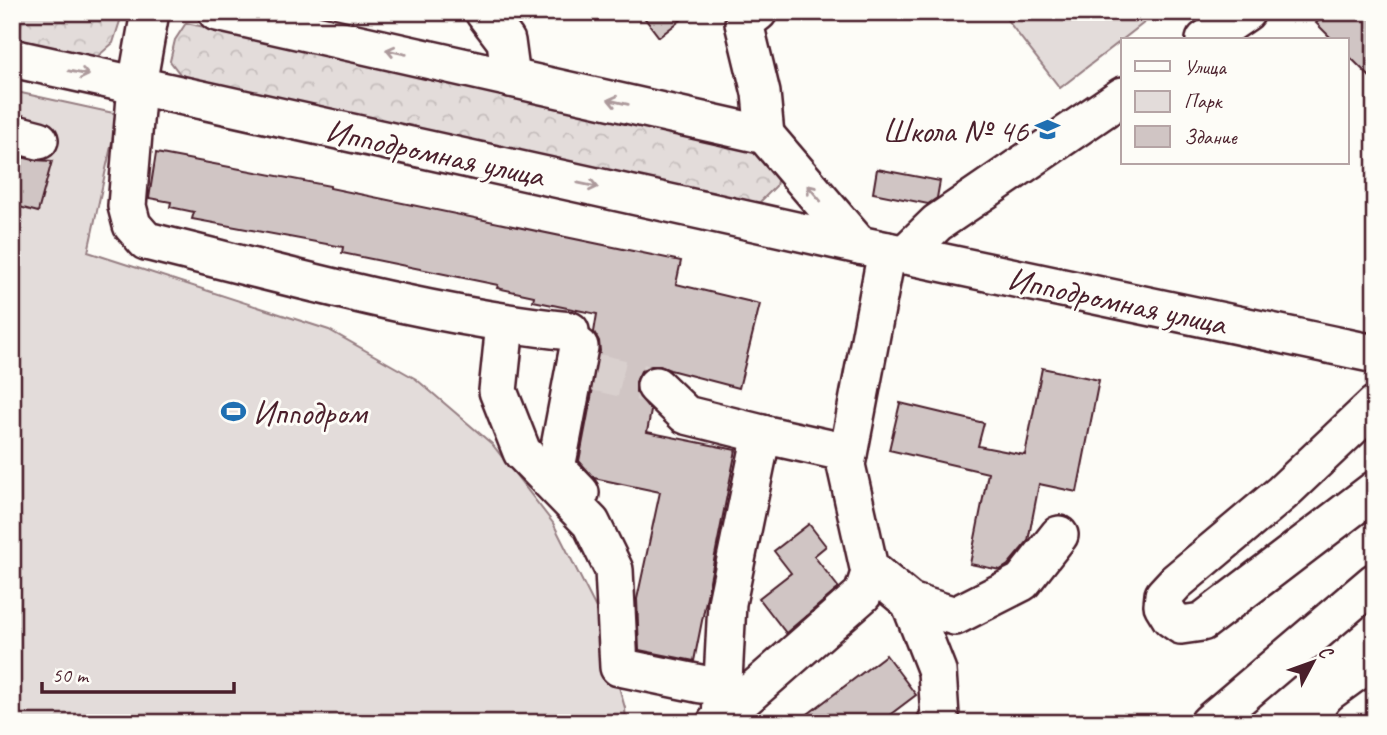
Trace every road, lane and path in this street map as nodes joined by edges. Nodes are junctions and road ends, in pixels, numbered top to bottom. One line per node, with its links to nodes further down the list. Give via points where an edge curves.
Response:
1 (150, 12): 9 (street)
2 (484, 12): 8 (street, via 506,41)
3 (1246, 12): 6 (street)
4 (225, 13): 8 (street, one-way to 4)
5 (745, 16): 11 (street)
6 (1208, 38)
7 (12, 58): 9 (street, Ипподромная улица, one-way to 9)
8 (511, 78): 11 (street, one-way to 8)
9 (137, 85): 12 (street, Ипподромная улица, one-way to 12); 13 (street, via 127,206 132,225 146,242)
10 (1121, 97): 12 (street, via 937,223)
11 (765, 135): 12 (street, one-way to 11)
12 (883, 250): 14 (street, Ипподромная улица); 18 (street)
13 (505, 324): 20 (street, via 498,391 522,452); 20 (street, via 577,354 556,468 584,498)
14 (1375, 354)
15 (656, 386): 17 (street, via 686,415)
16 (1375, 405): 19 (street, via 1282,493 1176,582 1164,594 1163,605 1181,625 1202,622)
17 (762, 434): 18 (street); 27 (street, via 727,603)
18 (848, 453): 22 (street, via 846,465)
19 (1375, 490)
20 (591, 523): 25 (street, via 614,570 619,667)
21 (1059, 535): 24 (street, via 1022,582 955,616)
22 (871, 570): 24 (street); 27 (street, via 863,594)
23 (1375, 582): 29 (street)
24 (910, 602): 28 (street, via 937,671 940,718)
25 (701, 684)
26 (1375, 707): 30 (street)
27 (719, 721)
28 (936, 723)
29 (1209, 723)
30 (1353, 723)

